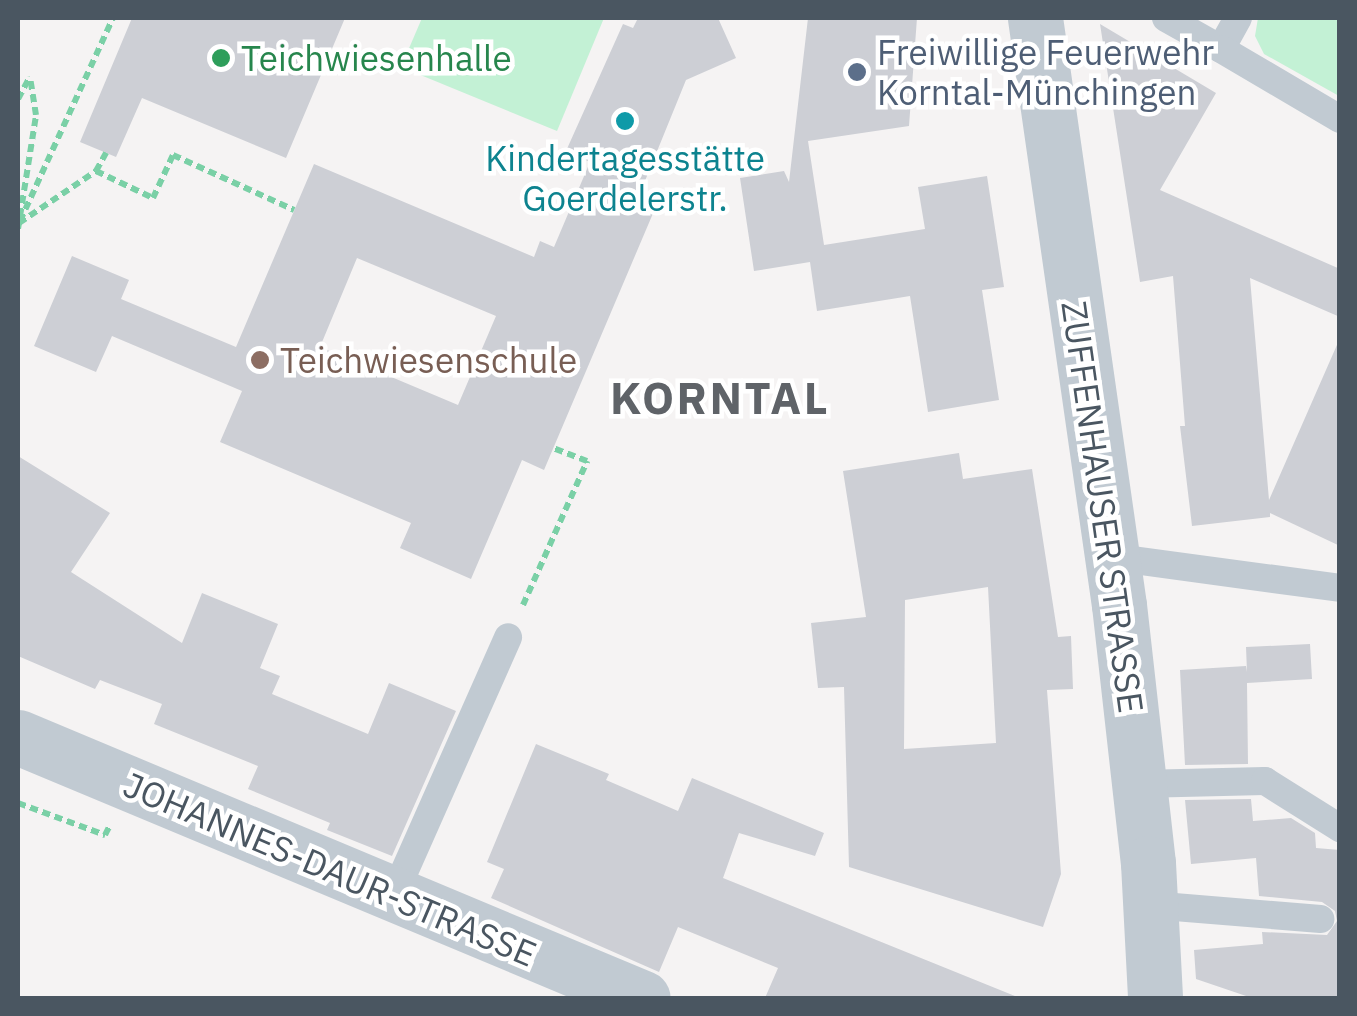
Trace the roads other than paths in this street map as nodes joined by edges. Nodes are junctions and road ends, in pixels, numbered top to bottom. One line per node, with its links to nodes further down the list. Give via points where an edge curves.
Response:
1 (1034, 18): 6 (street, ZUFFENHAUSER STRASSE)
2 (1166, 18): 4 (lane)
3 (1238, 18): 4 (lane)
4 (1220, 49): 5 (lane)
5 (1340, 119)
6 (1112, 557): 7 (lane); 10 (street, ZUFFENHAUSER STRASSE)
7 (1340, 588)
8 (508, 637): 12 (lane)
9 (18, 737): 12 (street, JOHANNES-DAUR-STRASSE)
10 (1139, 784): 11 (lane, via 1266,781); 13 (street, ZUFFENHAUSER STRASSE)
11 (1340, 828)
12 (393, 897): 15 (street, JOHANNES-DAUR-STRASSE)
13 (1150, 905): 14 (lane); 16 (street, ZUFFENHAUSER STRASSE)
14 (1320, 919)
15 (642, 998)
16 (1156, 998)

